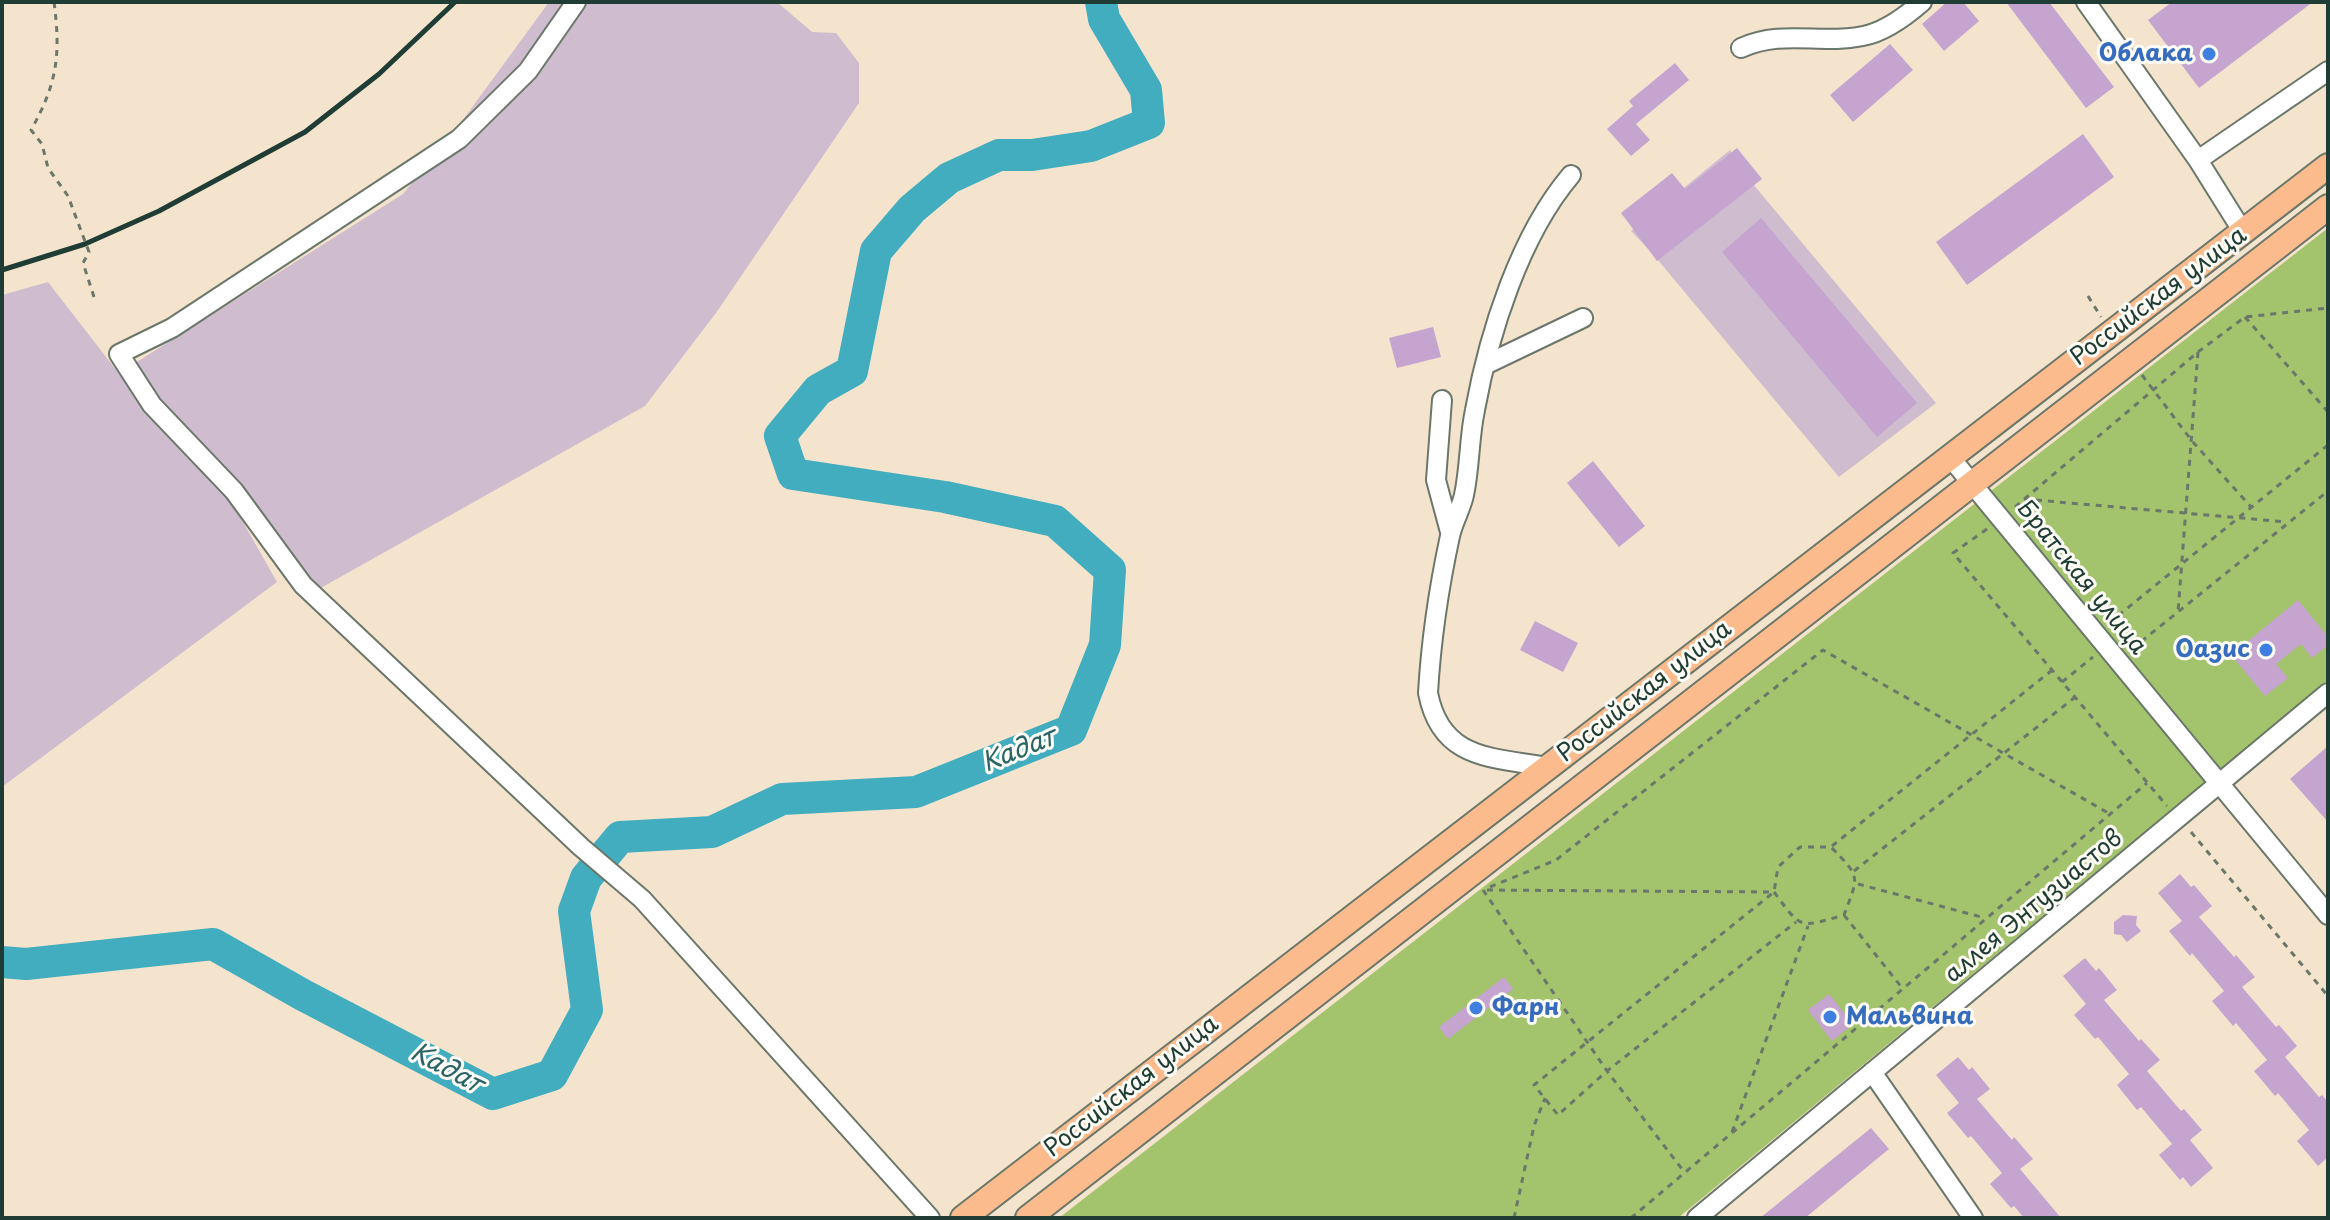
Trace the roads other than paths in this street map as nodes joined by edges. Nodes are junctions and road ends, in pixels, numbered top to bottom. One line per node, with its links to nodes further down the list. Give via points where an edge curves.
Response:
1 (576, 2): 22 (street, via 528,71 459,139 172,328 119,354 152,405 234,491 303,585 642,899)
2 (1922, 2): 4 (street, via 1905,17 1864,36 1776,37)
3 (2093, 4): 6 (street)
4 (1741, 48)
5 (2328, 71): 6 (street)
6 (2198, 160): 10 (street)
7 (2328, 166): 10 (main road, Российская улица)
8 (1571, 175): 12 (street, via 1531,234)
9 (2328, 207): 15 (main road, Российская улица)
10 (2243, 232): 14 (main road, Российская улица)
11 (1583, 318): 12 (street)
12 (1485, 365): 16 (street, via 1464,493)
13 (1442, 400): 16 (street, via 1436,480)
14 (1950, 457): 15 (street, Братская улица); 18 (main road, Российская улица)
15 (1973, 484): 19 (street, Братская улица, via 2112,642); 24 (main road, Российская улица)
16 (1450, 532): 18 (street, via 1429,669 1432,714 1444,734 1465,748)
17 (2328, 693): 19 (street, аллея Энтузиастов)
18 (1547, 767): 23 (main road, Российская улица)
19 (2220, 784): 20 (street, Братская улица); 21 (street, аллея Энтузиастов)
20 (2328, 915)
21 (1872, 1072): 25 (street, аллея Энтузиастов); 26 (street)
22 (930, 1218)
23 (963, 1218)
24 (1028, 1218)
25 (1697, 1218)
26 (1973, 1218)

